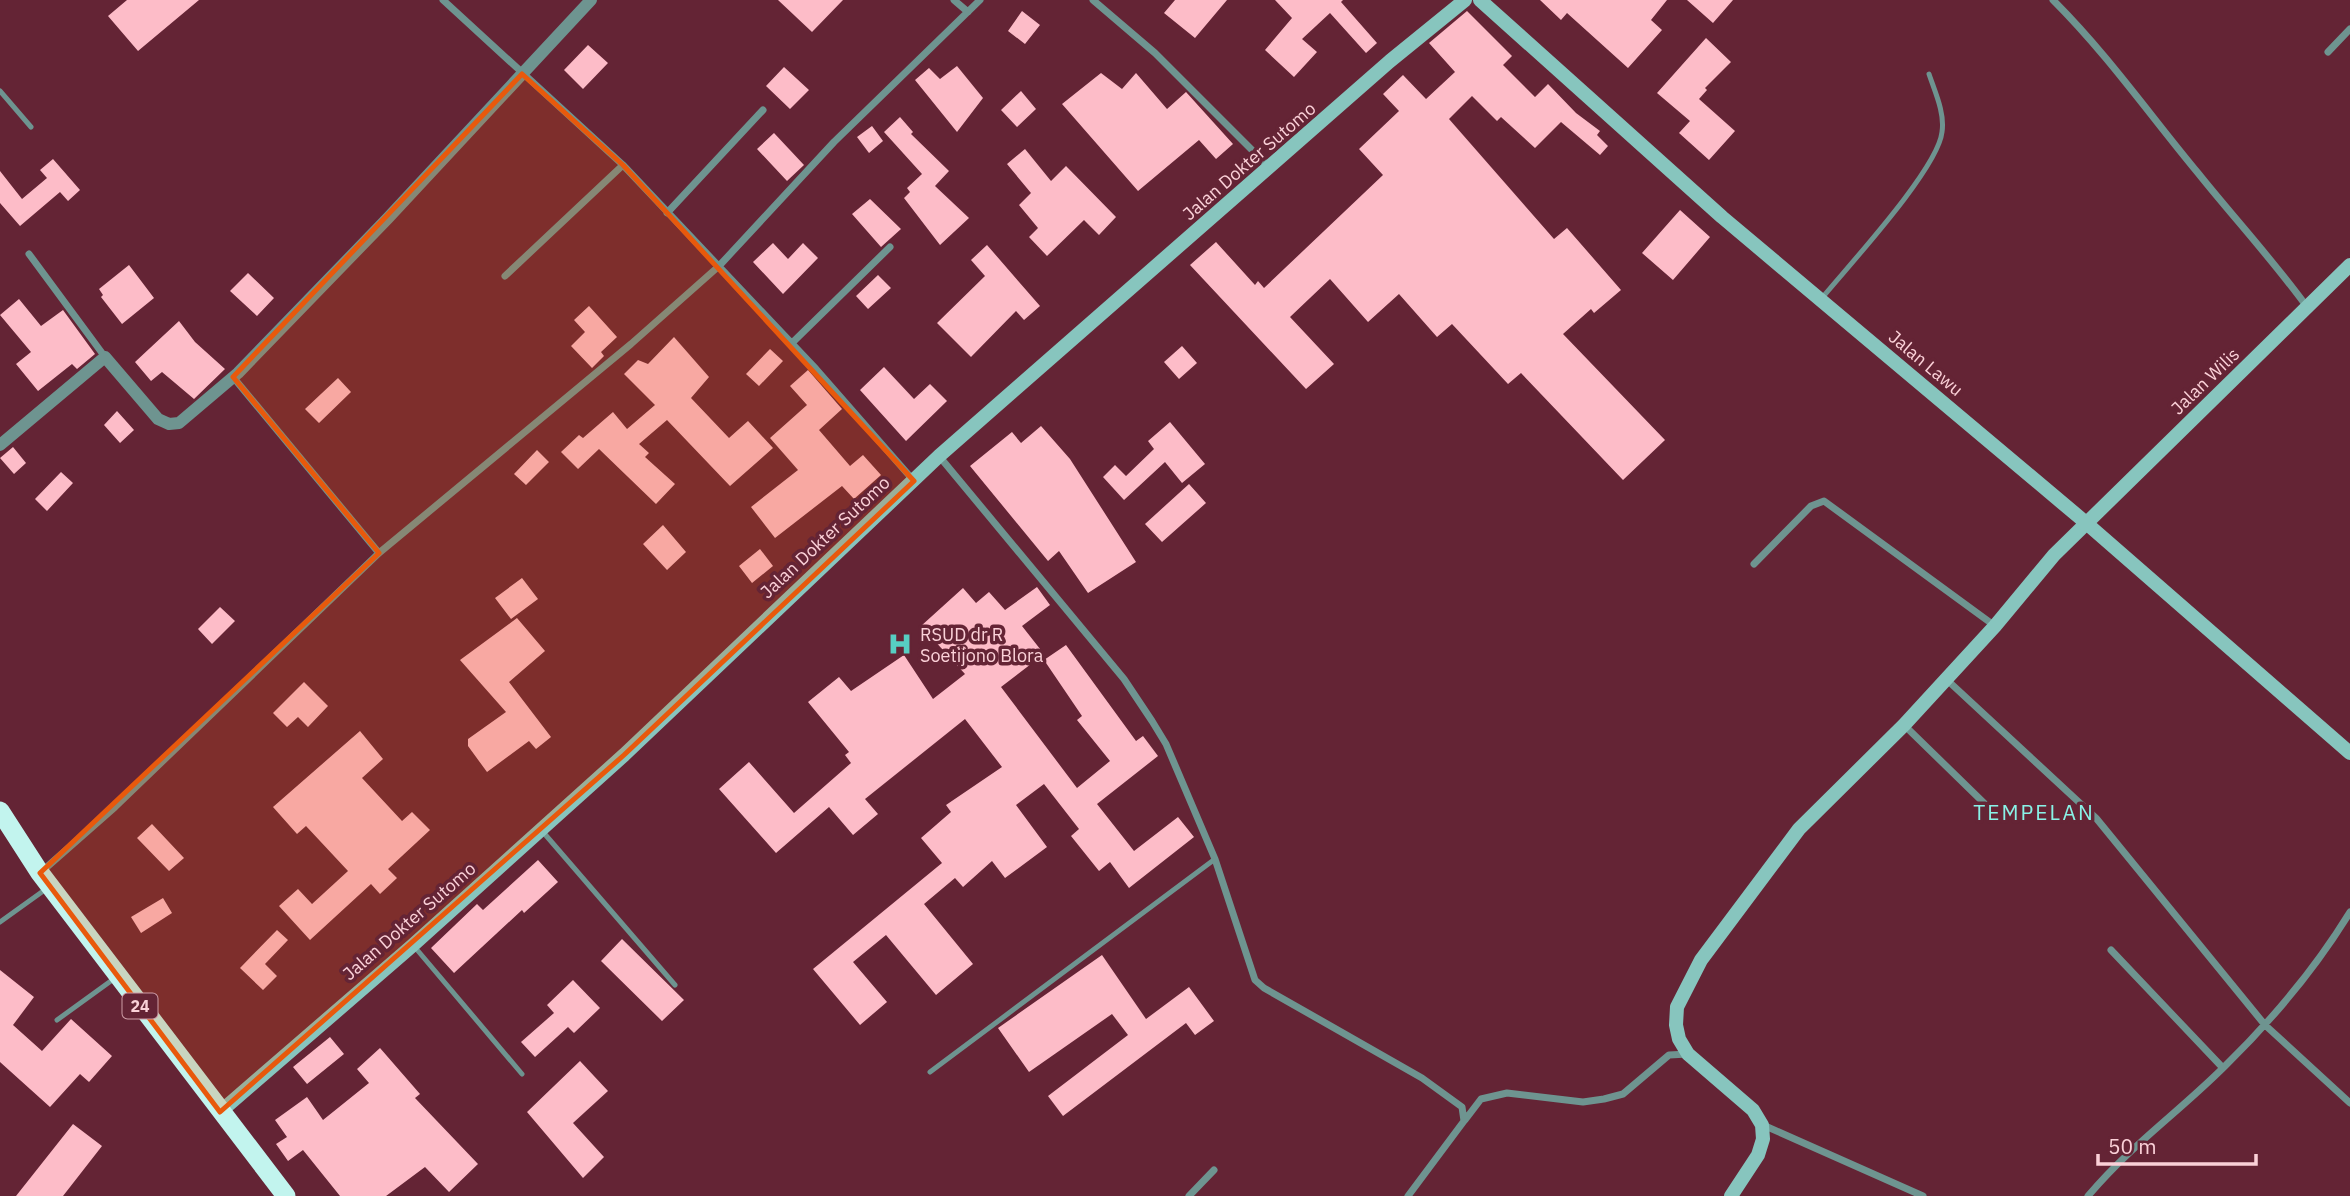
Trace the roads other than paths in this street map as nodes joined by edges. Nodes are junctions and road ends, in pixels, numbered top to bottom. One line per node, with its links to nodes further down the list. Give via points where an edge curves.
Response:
1 (443, 0): 12 (street)
2 (591, 0): 12 (street)
3 (954, 0): 9 (street)
4 (980, 0): 9 (street)
5 (1093, 0): 18 (street)
6 (1465, 0): 18 (main road, Jalan Dokter Sutomo)
7 (1480, 0): 25 (main road, Jalan Lawu, via 1722,217)
8 (2053, 0): 26 (street, via 2143,100)
9 (968, 12): 23 (street, via 834,142)
10 (2350, 29): 11 (street)
11 (2328, 52)
12 (522, 74): 17 (street); 29 (street)
13 (1929, 74): 25 (lane, via 1942,120 1941,138 1912,189)
14 (0, 91): 16 (lane)
15 (763, 110): 19 (street)
16 (31, 127)
17 (623, 165): 19 (street); 24 (street)
18 (1271, 168): 31 (main road, Jalan Dokter Sutomo)
19 (667, 213): 23 (street)
20 (890, 247): 27 (street)
21 (29, 254): 28 (street)
22 (2350, 265): 26 (main road, Jalan Wilis)
23 (719, 266): 27 (street); 34 (street)
24 (505, 276)
25 (1821, 299): 33 (main road, Jalan Lawu)
26 (2307, 307): 33 (main road, Jalan Wilis)
27 (792, 343): 32 (street)
28 (105, 357): 29 (street, via 158,419 169,424 179,424); 30 (street)
29 (233, 377): 34 (street)
30 (0, 445)
31 (939, 456): 32 (main road, Jalan Dokter Sutomo); 43 (street, via 1124,680 1166,744)
32 (914, 481): 42 (main road, Jalan Dokter Sutomo)
33 (2085, 522): 36 (main road, Jalan Wilis); 39 (main road, Jalan Lawu)
34 (379, 553): 44 (street)
35 (1754, 564): 36 (street, via 1811,506 1824,501)
36 (1994, 626): 37 (main road, Jalan Wilis)
37 (1947, 679): 38 (main road, Jalan Wilis); 52 (street, via 2096,818)
38 (1904, 725): 40 (street); 53 (main road, Jalan Wilis, via 1799,829 1700,960 1677,1007 1676,1025)
39 (2350, 753)
40 (1984, 803)
41 (0, 811): 44 (highway, 24)
42 (541, 829): 47 (main road, Jalan Dokter Sutomo); 50 (lane)
43 (1215, 859): 55 (lane); 59 (street, via 1255,979 1454,1098 1462,1107)
44 (46, 879): 46 (lane); 49 (highway, 24)
45 (2350, 912): 52 (street, via 2320,959)
46 (0, 922)
47 (413, 944): 56 (lane); 58 (main road, Jalan Dokter Sutomo)
48 (2111, 950): 54 (street)
49 (118, 976): 51 (lane); 58 (highway, 24)
50 (675, 985)
51 (58, 1020)
52 (2265, 1025): 54 (street); 57 (street)
53 (1688, 1054): 59 (street, via 1669,1055 1623,1094 1583,1102 1507,1093 1481,1099); 60 (main road, via 1753,1110)
54 (2223, 1068): 67 (street, via 2124,1155)
55 (930, 1072)
56 (522, 1073)
57 (2350, 1103)
58 (220, 1112): 62 (highway, 24)
59 (1464, 1121): 64 (street)
60 (1762, 1125): 65 (main road, via 1758,1155); 66 (street)
61 (1214, 1170): 63 (street)
62 (286, 1196)
63 (1189, 1196)
64 (1408, 1196)
65 (1731, 1196)
66 (1923, 1196)
67 (2088, 1196)

